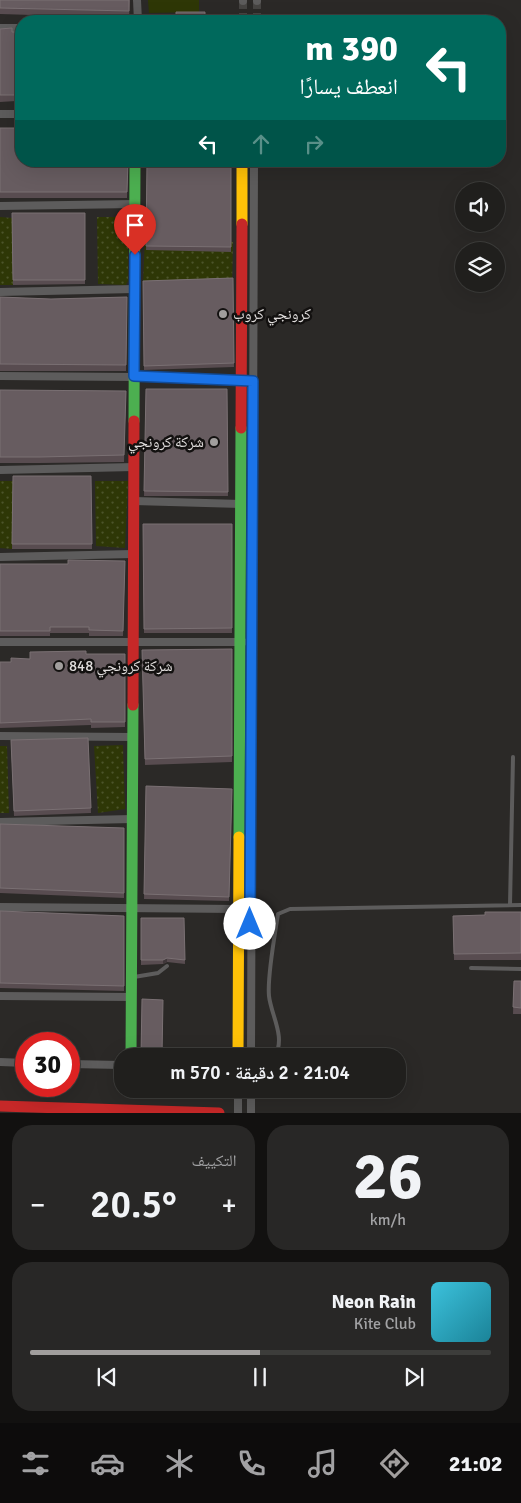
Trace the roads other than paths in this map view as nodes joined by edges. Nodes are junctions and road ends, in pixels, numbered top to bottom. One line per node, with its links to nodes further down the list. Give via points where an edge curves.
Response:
1 (137, 0): 2 (street)
2 (138, 15)
3 (0, 28): 4 (street)
4 (15, 28)
5 (0, 114): 6 (street)
6 (15, 114)
7 (135, 167): 10 (street)
8 (242, 167): 12 (street)
9 (254, 167): 12 (street)
10 (135, 204): 11 (street); 13 (street)
11 (0, 206)
12 (248, 238): 17 (street)
13 (134, 289): 14 (street); 16 (street)
14 (0, 292)
15 (0, 376): 16 (street)
16 (134, 376): 17 (street); 18 (street)
17 (247, 381): 21 (street); 26 (street)
18 (134, 467): 19 (street); 20 (street)
19 (0, 470)
20 (134, 501): 21 (street); 22 (street)
21 (241, 504): 26 (street)
22 (133, 554): 23 (street); 24 (street)
23 (0, 557)
24 (133, 641): 25 (street); 26 (street); 28 (street)
25 (0, 642)
26 (247, 642): 36 (street); 37 (street)
27 (0, 736): 28 (street)
28 (133, 737): 30 (street)
29 (513, 757): 32 (lane)
30 (132, 820): 31 (street); 34 (street)
31 (0, 822)
32 (510, 905): 33 (lane); 47 (lane, via 290,909 278,914 269,995 279,1036)
33 (521, 905)
34 (132, 907): 35 (street); 36 (street); 41 (street)
35 (0, 908)
36 (239, 909): 37 (street)
37 (245, 937): 45 (street); 46 (street)
38 (166, 966): 41 (lane, via 158,973)
39 (471, 968): 40 (lane)
40 (521, 969)
41 (132, 977): 43 (street)
42 (0, 996): 43 (street)
43 (132, 997): 44 (street)
44 (131, 1048)
45 (238, 1048)
46 (251, 1048)
47 (278, 1048)
48 (0, 1062): 49 (street)
49 (15, 1063)
50 (80, 1064): 51 (street)
51 (114, 1065)
52 (238, 1098): 57 (street)
53 (251, 1098): 58 (street)
54 (0, 1106): 55 (street)
55 (56, 1110): 56 (street)
56 (219, 1113)
57 (238, 1113)
58 (251, 1113)

